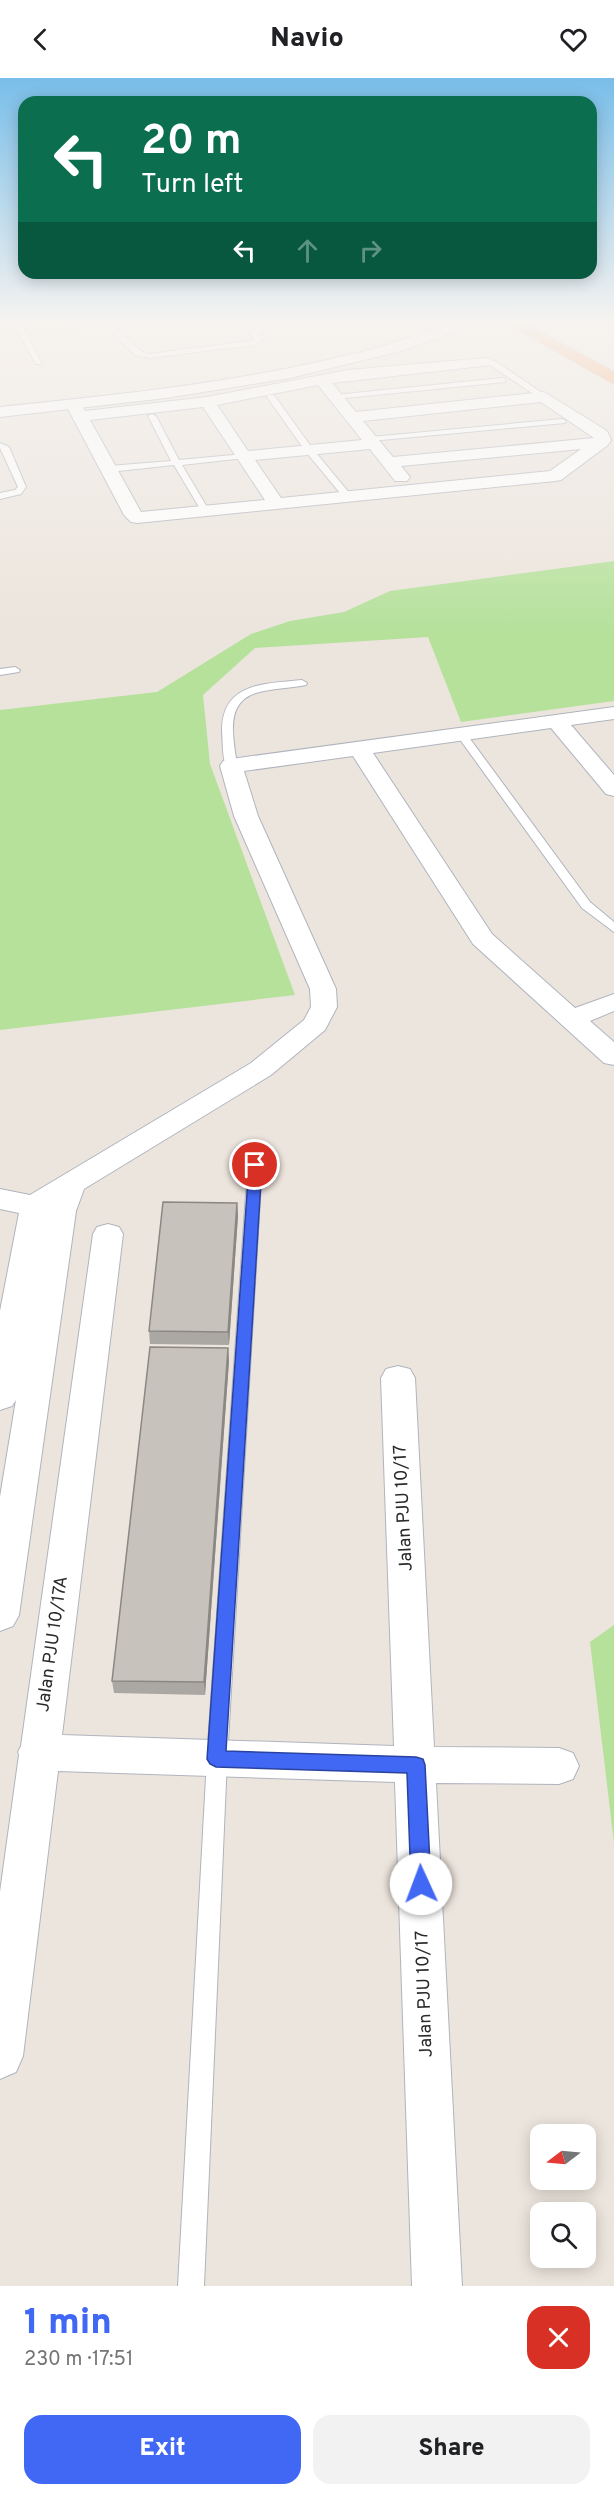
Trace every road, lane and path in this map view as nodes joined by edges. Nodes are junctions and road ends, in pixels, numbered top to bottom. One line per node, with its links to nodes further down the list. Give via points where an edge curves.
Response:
1 (86, 426): 15 (street)
2 (157, 426): 13 (lane)
3 (223, 426): 12 (street)
4 (292, 426): 11 (lane)
5 (360, 426): 8 (street)
6 (517, 426): 8 (lane)
7 (588, 426): 9 (street, via 601,434)
8 (373, 442): 11 (street); 14 (street)
9 (602, 442): 14 (street); 16 (street, via 555,476)
10 (0, 445): 17 (lane, via 5,447 22,487 18,492)
11 (309, 450): 12 (street); 18 (lane)
12 (244, 456): 13 (lane); 19 (street)
13 (176, 462): 15 (lane); 20 (lane)
14 (390, 462): 16 (street)
15 (109, 469): 20 (street, via 137,518)
16 (413, 490): 18 (street)
17 (0, 496)
18 (348, 497): 19 (street)
19 (277, 505): 20 (street)
20 (206, 512)
21 (15, 670): 22 (lane)
22 (0, 672)
23 (302, 683): 28 (lane, via 259,687 236,696 229,708 226,731)
24 (614, 713): 25 (street)
25 (556, 721): 26 (street); 29 (street)
26 (461, 734): 27 (street); 30 (lane, via 586,905)
27 (359, 748): 28 (street); 32 (street, via 482,939)
28 (231, 765): 36 (street, via 246,816 322,989 324,1007 315,1024 261,1068)
29 (614, 789)
30 (614, 928)
31 (614, 1002): 32 (street)
32 (573, 1018): 33 (street)
33 (614, 1057)
34 (255, 1165): 42 (lane)
35 (0, 1199): 36 (street)
36 (56, 1201): 39 (street); 40 (street)
37 (108, 1234): 41 (street, Jalan PJU 10/17A)
38 (398, 1378): 43 (street, Jalan PJU 10/17)
39 (0, 1397)
40 (0, 1615)
41 (38, 1752): 42 (street); 45 (street, Jalan PJU 10/17A)
42 (216, 1759): 43 (street); 46 (lane)
43 (416, 1765): 44 (street); 47 (street, Jalan PJU 10/17)
44 (559, 1766)
45 (0, 2056)
46 (191, 2286)
47 (437, 2286)

